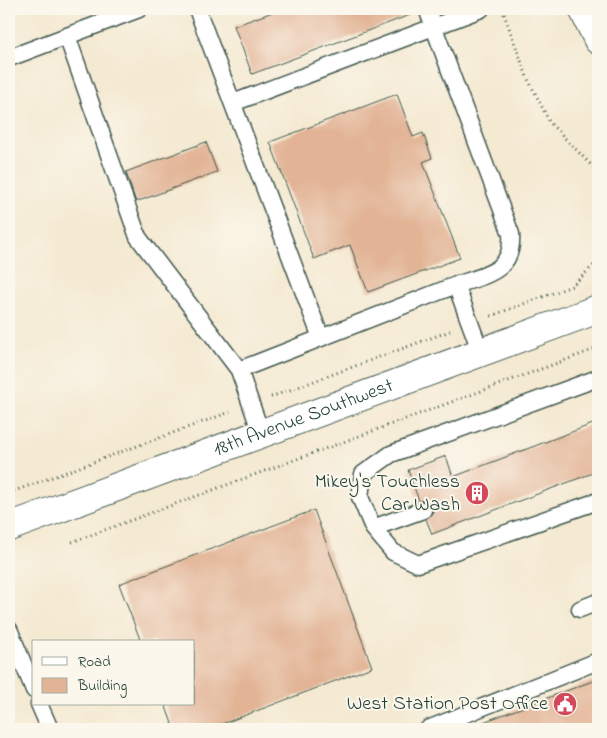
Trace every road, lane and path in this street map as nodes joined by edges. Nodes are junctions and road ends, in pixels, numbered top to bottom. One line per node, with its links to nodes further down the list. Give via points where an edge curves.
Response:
1 (139, 9): 8 (lane)
2 (198, 9): 11 (lane)
3 (427, 9): 7 (lane)
4 (481, 9): 7 (lane)
5 (502, 9): 12 (path, via 527,77 550,123)
6 (583, 9): 9 (street)
7 (434, 26): 11 (lane); 14 (lane, via 511,234 512,246 507,260 498,270)
8 (67, 36): 10 (lane); 20 (lane, via 138,237)
9 (598, 40)
10 (9, 58)
11 (233, 103): 17 (lane)
12 (598, 172)
13 (598, 262): 16 (path, via 572,286)
14 (456, 285): 16 (lane); 17 (lane)
15 (598, 309): 19 (street, 18th Avenue Southwest)
16 (470, 324): 19 (lane); 22 (path)
17 (321, 338): 20 (lane)
18 (598, 348): 29 (path)
19 (481, 353): 23 (street, 18th Avenue Southwest)
20 (239, 370): 22 (lane)
21 (598, 378): 28 (lane, via 391,454 363,474 360,497)
22 (251, 404): 23 (lane); 24 (path)
23 (261, 433): 27 (street, 18th Avenue Southwest)
24 (9, 493)
25 (598, 500): 28 (lane, via 418,564 393,552)
26 (423, 510): 28 (lane)
27 (9, 527)
28 (373, 528)
29 (72, 542)
30 (598, 602): 31 (lane)
31 (580, 609)
32 (9, 629): 34 (lane)
33 (598, 661): 37 (lane)
34 (32, 685)
35 (41, 706): 36 (lane)
36 (50, 729)
37 (428, 729)

